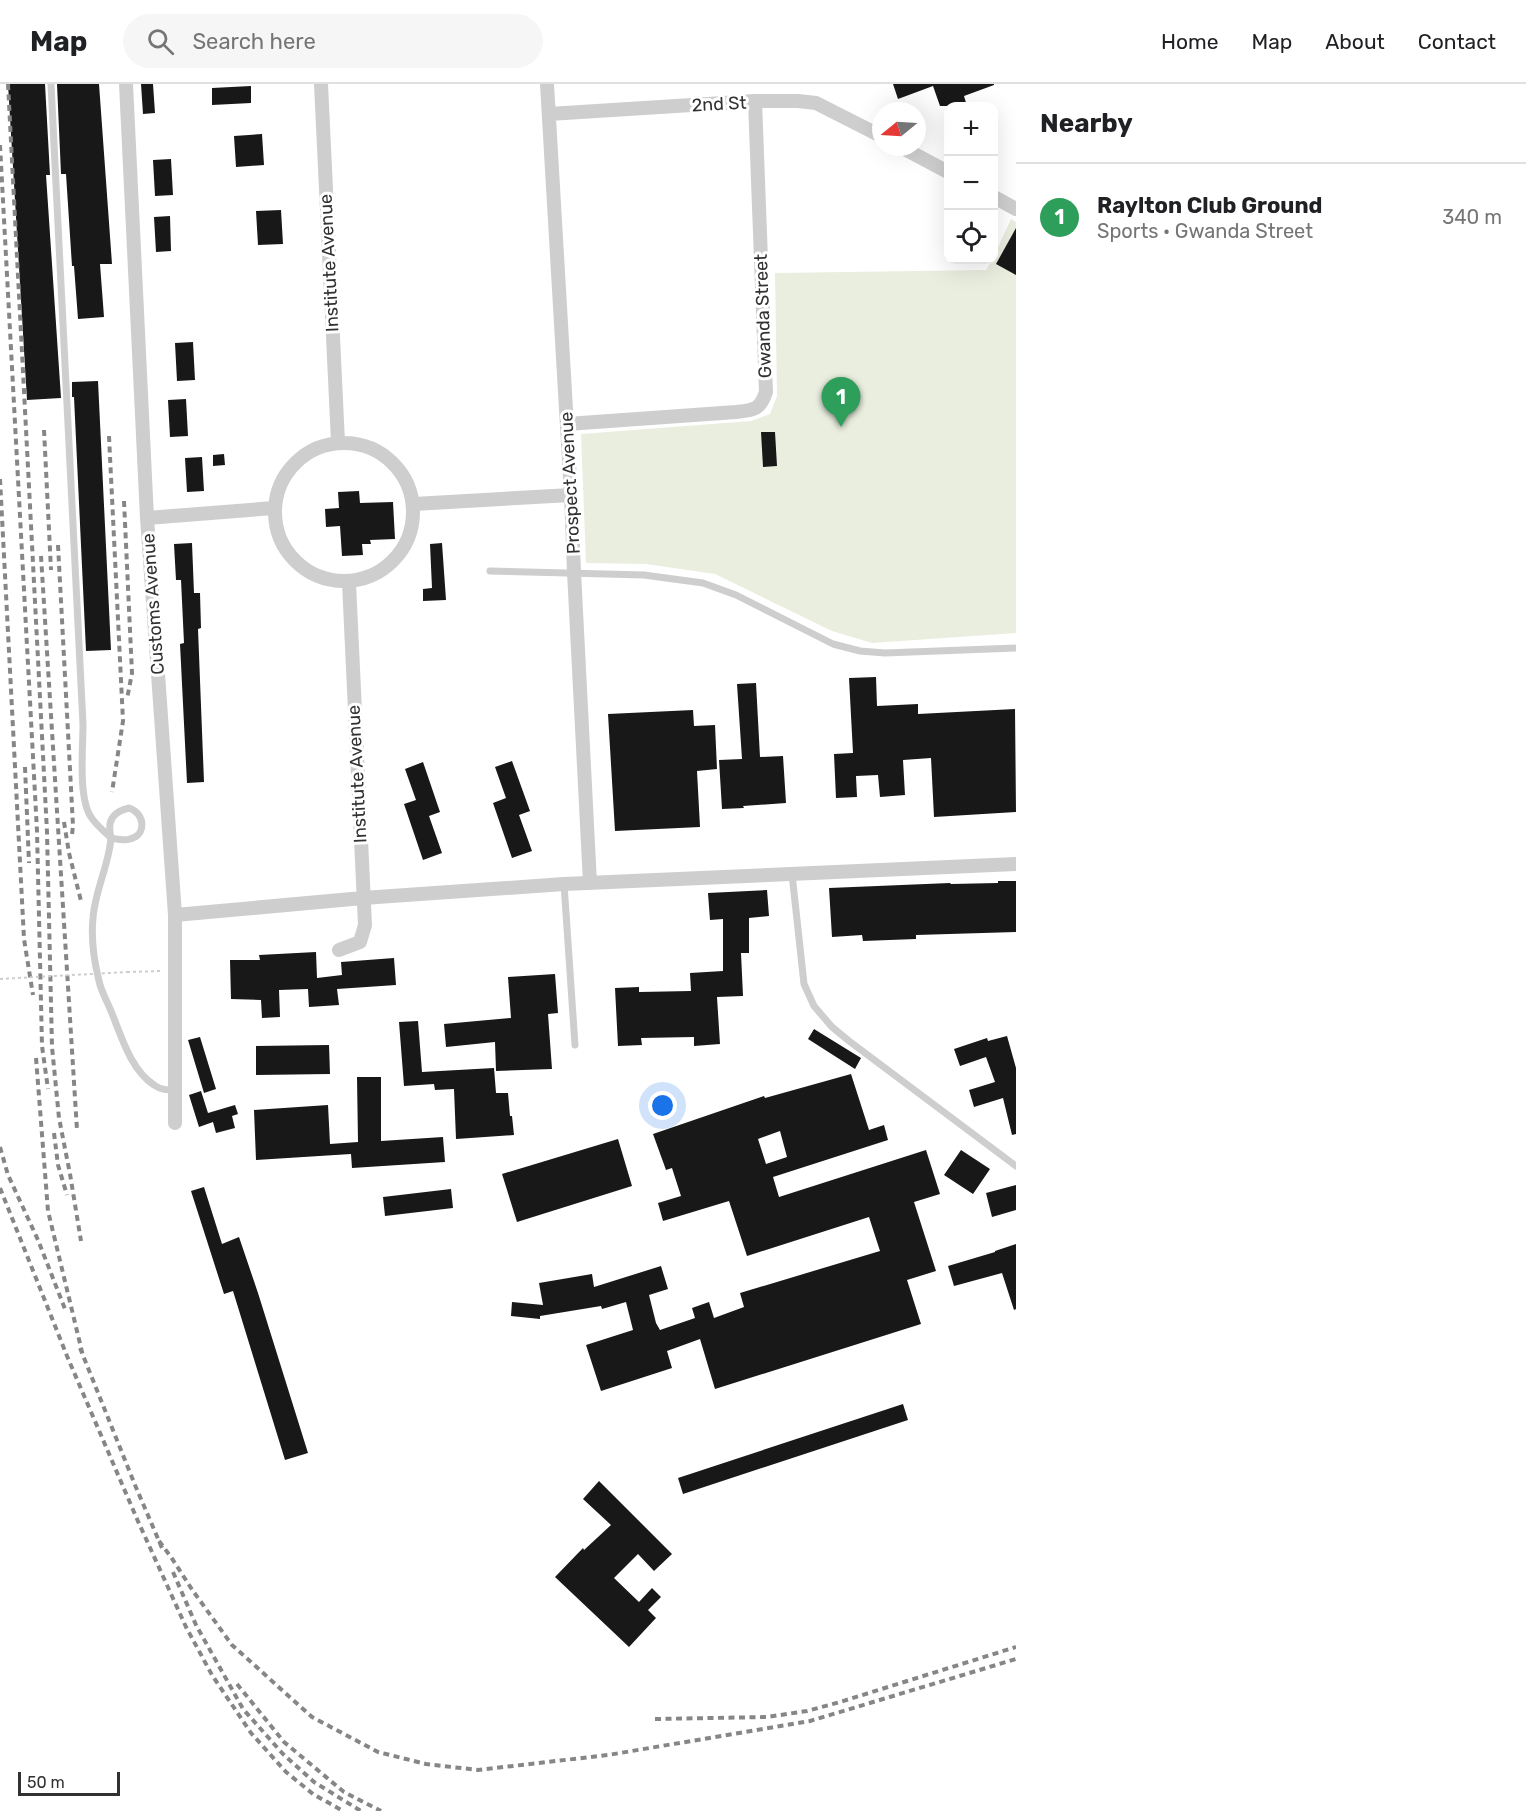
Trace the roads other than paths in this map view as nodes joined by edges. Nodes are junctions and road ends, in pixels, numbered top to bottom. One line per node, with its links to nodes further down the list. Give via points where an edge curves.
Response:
1 (51, 84): 22 (lane, via 84,794 92,819)
2 (126, 84): 17 (street, Customs Avenue)
3 (321, 84): 13 (street, Institute Avenue)
4 (547, 84): 6 (street, Prospect Avenue)
5 (755, 102): 6 (street, 2nd St); 7 (street, 2nd St, via 816,103); 12 (street, Gwanda Street, via 766,392 763,403 755,409 736,412)
6 (549, 114): 12 (street, Prospect Avenue)
7 (872, 131)
8 (918, 156): 9 (street)
9 (944, 170)
10 (998, 200): 11 (street)
11 (1016, 209)
12 (567, 424): 14 (street, Prospect Avenue)
13 (338, 442): 15 (street, via 364,445 388,458 405,478); 16 (street, via 301,457 278,489)
14 (571, 495): 15 (street); 19 (street, Prospect Avenue)
15 (414, 504): 20 (street, via 413,526 405,548 390,566 371,578)
16 (274, 508): 17 (street); 20 (street, via 277,532 287,553 304,570 325,580)
17 (147, 518): 28 (street, Customs Avenue)
18 (490, 571): 19 (lane)
19 (574, 572): 21 (lane, via 644,574 703,583 745,599 833,644 860,651); 25 (street, Prospect Avenue)
20 (348, 583): 27 (street, Institute Avenue)
21 (1016, 648)
22 (111, 838): 22 (lane, via 109,824 116,812 129,808 138,812 143,825 140,832 132,839); 31 (lane, via 93,918 99,984 132,1059 147,1080 162,1089)
23 (1016, 864): 24 (street)
24 (792, 874): 25 (street); 33 (lane, via 804,984 813,1006 849,1041)
25 (590, 883): 26 (street)
26 (564, 884): 27 (street); 30 (lane)
27 (363, 898): 28 (street); 29 (street, Institute Avenue, via 365,926 360,942)
28 (176, 915): 31 (street, Customs Avenue)
29 (339, 950)
30 (575, 1045)
31 (176, 1090): 32 (street, Customs Avenue)
32 (175, 1123)
33 (1016, 1166)

